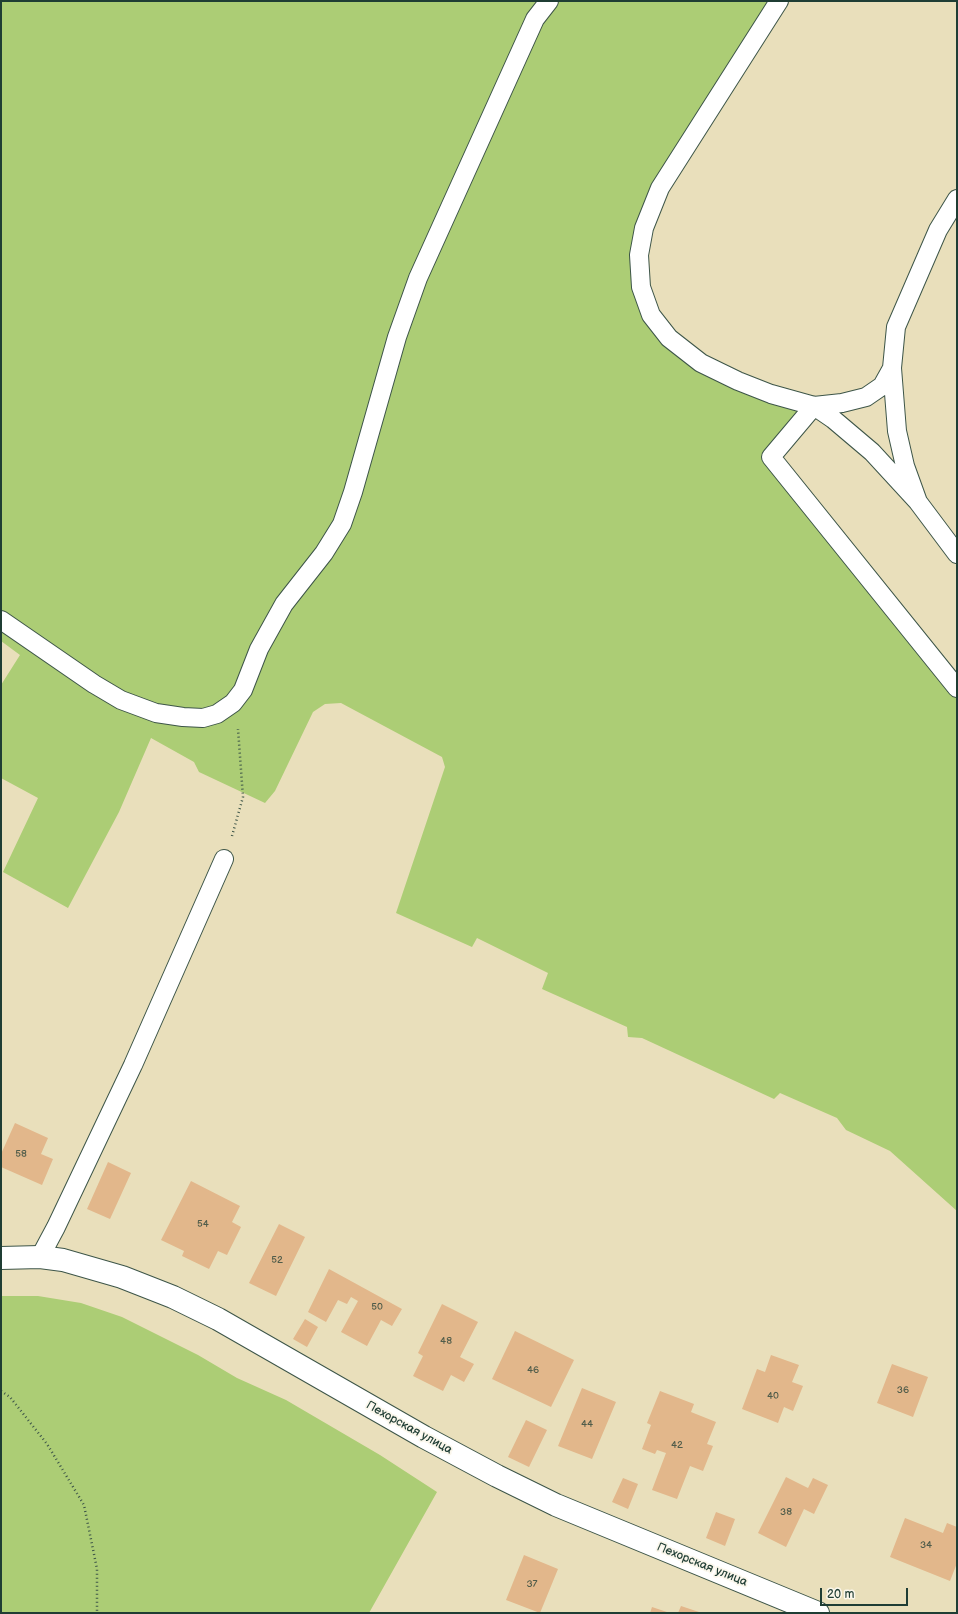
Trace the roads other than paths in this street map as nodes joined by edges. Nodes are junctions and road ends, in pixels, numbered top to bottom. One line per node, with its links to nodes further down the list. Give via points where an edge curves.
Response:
1 (549, 1): 8 (lane, via 535,19 418,278 397,337 342,524 324,553 284,604 259,649 243,690 233,703 218,714 203,718 156,712 121,700)
2 (779, 1): 5 (lane, via 660,188 641,241 641,287 651,315 670,338 701,363 771,394)
3 (957, 199): 4 (lane, via 938,230 896,327)
4 (892, 368): 5 (lane, via 882,386 866,398); 6 (lane, via 896,431)
5 (814, 406): 6 (lane, via 872,452); 9 (lane, via 772,457)
6 (918, 502): 7 (lane)
7 (957, 554)
8 (1, 620)
9 (957, 688)
10 (224, 859): 11 (lane, via 133,1065)
11 (40, 1256): 12 (street, Пехорская улица); 13 (street, Пехорская улица, via 100,1270 173,1297 218,1319 497,1476 564,1508)
12 (1, 1258)
13 (818, 1613)

